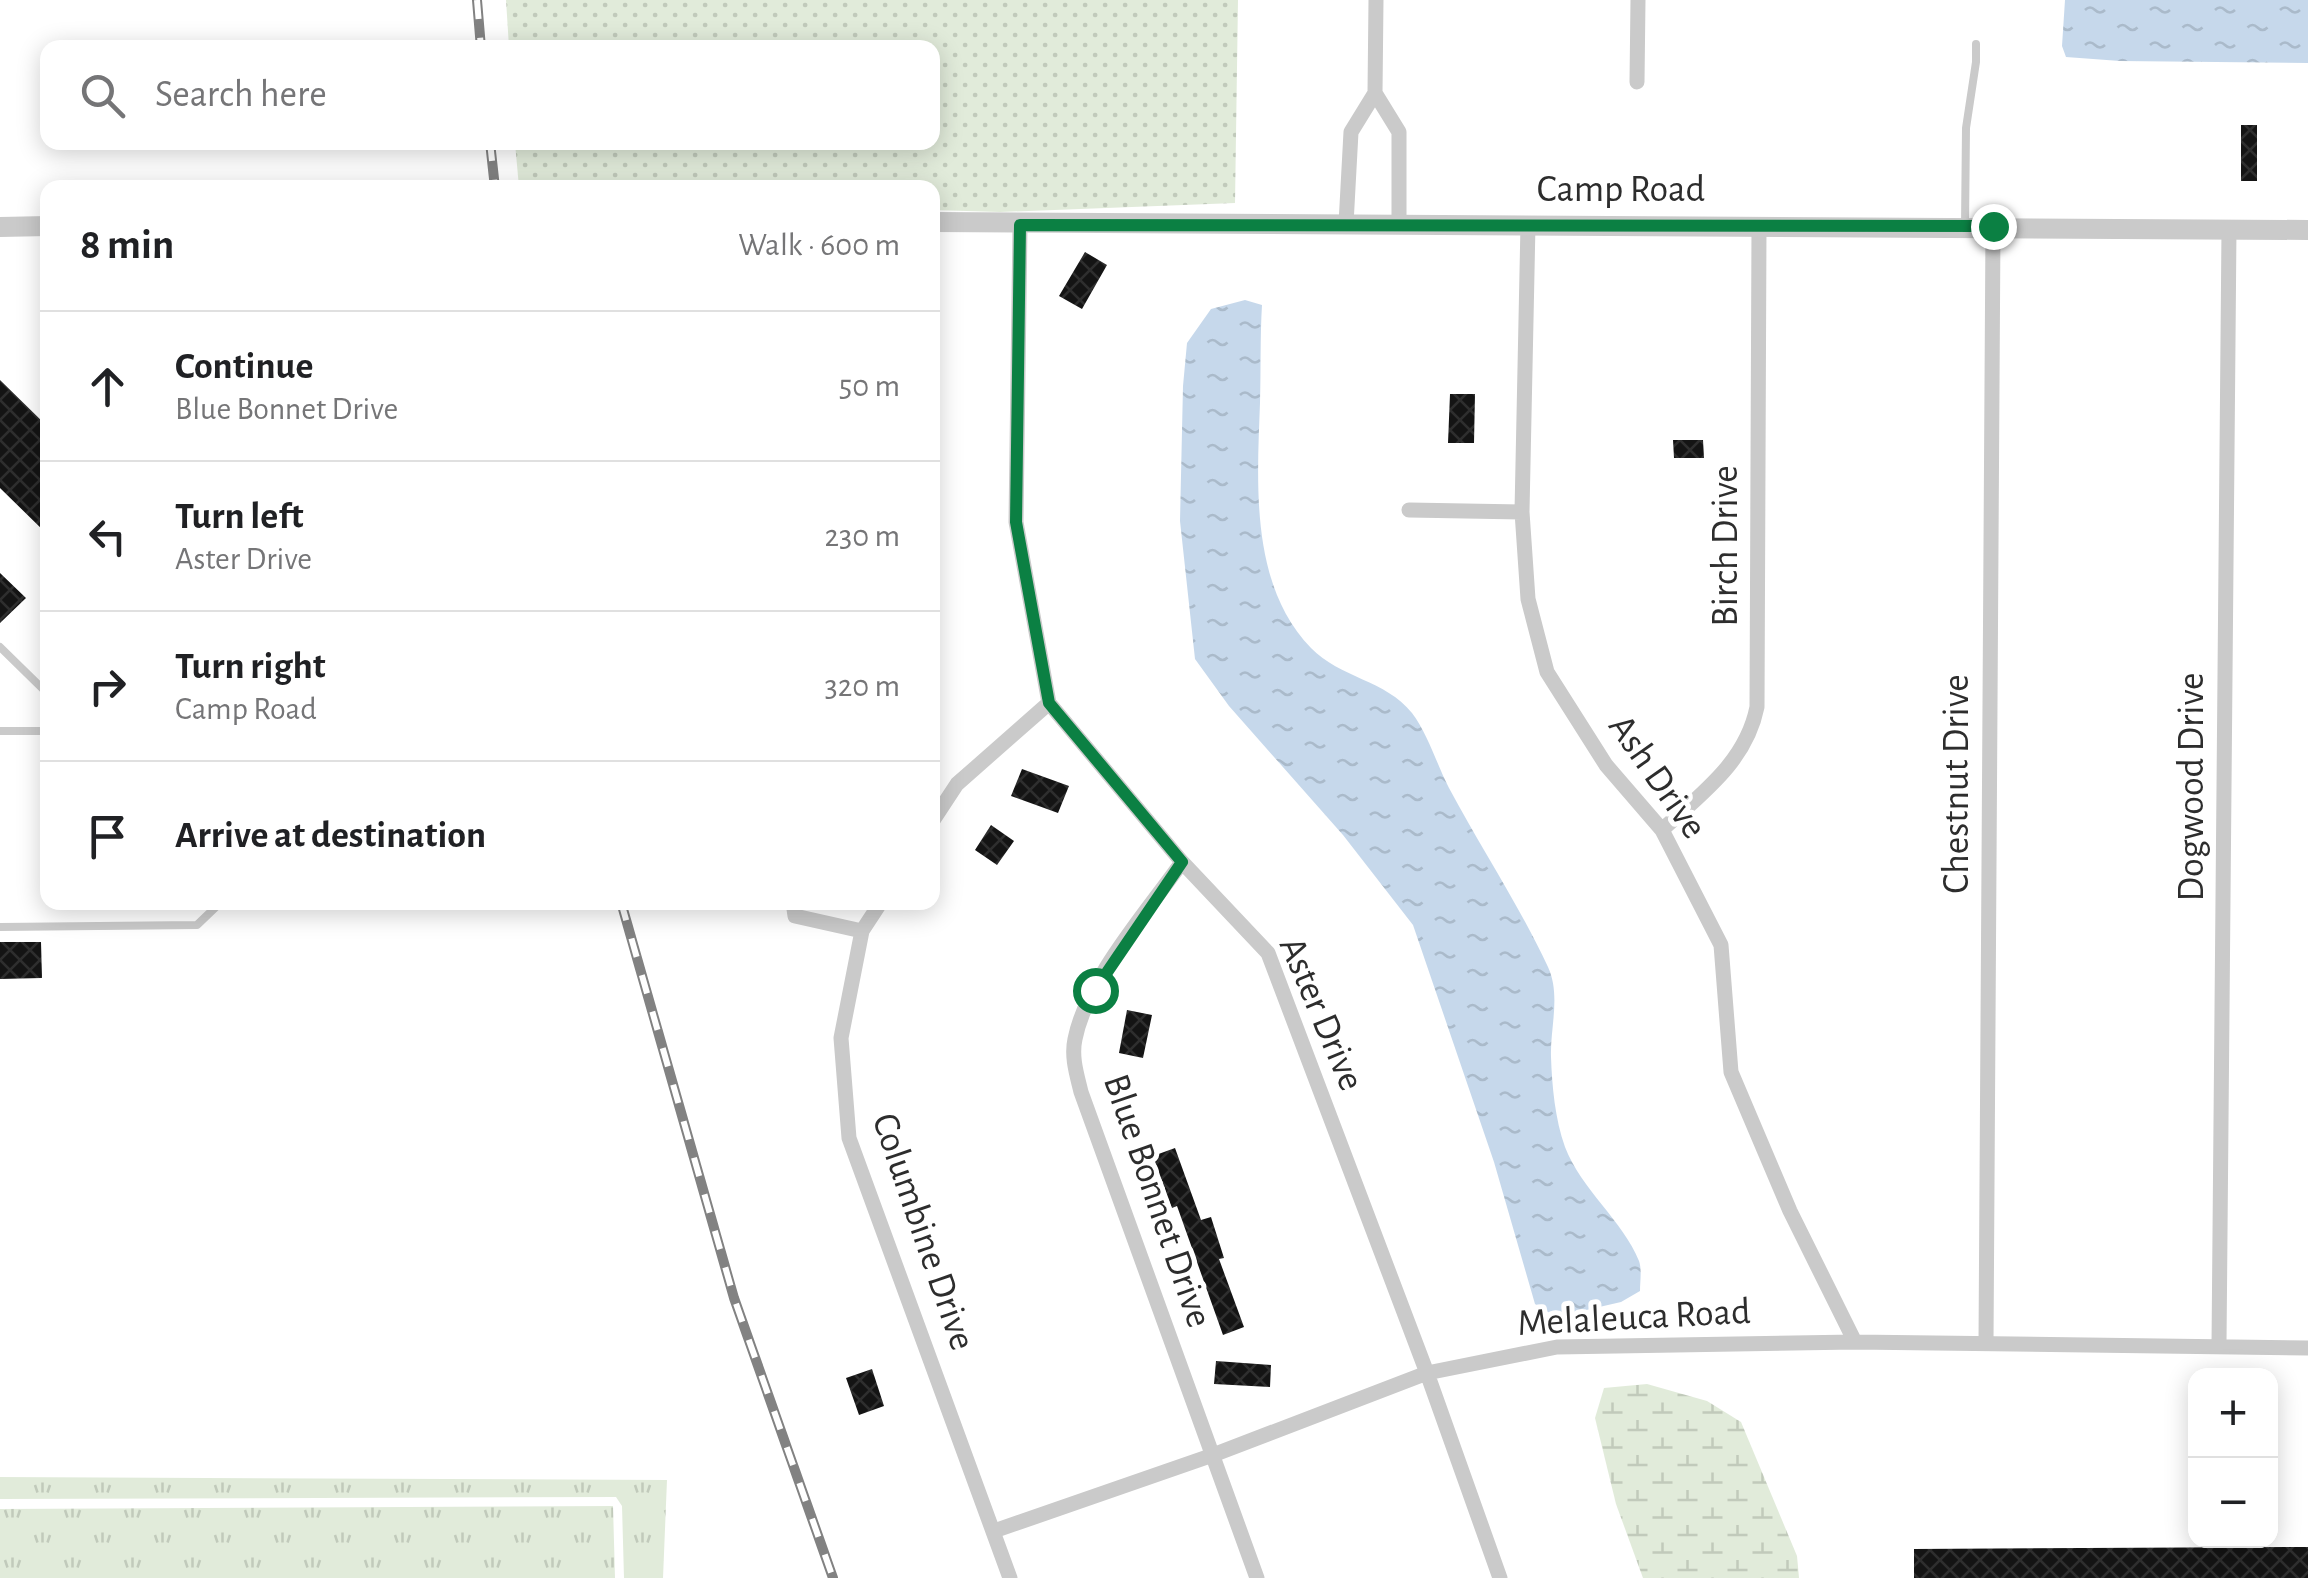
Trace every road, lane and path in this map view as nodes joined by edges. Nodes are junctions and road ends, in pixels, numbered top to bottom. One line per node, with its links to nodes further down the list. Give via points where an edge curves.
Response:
1 (1376, 0): 5 (street)
2 (1638, 0): 4 (street)
3 (1976, 44): 13 (lane)
4 (1637, 82)
5 (1375, 94): 7 (street, via 1351,132); 8 (street, via 1399,132)
6 (940, 222): 10 (street, Camp Road)
7 (1346, 224): 8 (street, Camp Road); 10 (street, Camp Road)
8 (1399, 224): 9 (street, Camp Road)
9 (1528, 224): 12 (street, Camp Road); 19 (street, Ash Drive)
10 (1020, 225): 22 (street, Aster Drive, via 1016,522)
11 (40, 226): 15 (street)
12 (1759, 226): 13 (street, Camp Road); 26 (street, Birch Drive, via 1756,707 1737,757)
13 (1965, 226): 14 (street, Camp Road)
14 (1993, 226): 16 (street, Camp Road); 34 (street, Chestnut Drive)
15 (0, 227)
16 (2229, 229): 17 (street, Camp Road); 35 (street, Dogwood Drive)
17 (2308, 230)
18 (1408, 510): 19 (street)
19 (1522, 512): 26 (street, Ash Drive, via 1528,598 1547,672 1606,765)
20 (0, 647): 21 (lane)
21 (40, 686)
22 (1049, 703): 25 (street, via 958,784); 27 (street, Aster Drive)
23 (0, 731): 24 (lane)
24 (40, 731)
25 (940, 810)
26 (1662, 830): 33 (street, Ash Drive, via 1721,945 1731,1072)
27 (1182, 862): 37 (street, Aster Drive, via 1268,954); 38 (street, Blue Bonnet Drive, via 1095,990 1074,1040 1074,1064)
28 (213, 910): 31 (lane, via 197,925)
29 (794, 910): 32 (street, via 795,916)
30 (875, 910): 32 (street, Columbine Drive)
31 (0, 927)
32 (862, 931): 39 (street, Columbine Drive, via 841,1038 850,1138)
33 (1855, 1342): 34 (street, Melaleuca Road); 37 (street, Melaleuca Road, via 1557,1347)
34 (1986, 1342): 35 (street, Melaleuca Road)
35 (2220, 1346): 36 (street, Melaleuca Road)
36 (2308, 1348)
37 (1427, 1373): 38 (street, Melaleuca Road); 42 (street, Aster Drive)
38 (1213, 1456): 39 (street, Melaleuca Road); 41 (street, Blue Bonnet Drive)
39 (994, 1532): 40 (street, Columbine Drive)
40 (1010, 1578)
41 (1257, 1578)
42 (1500, 1578)

